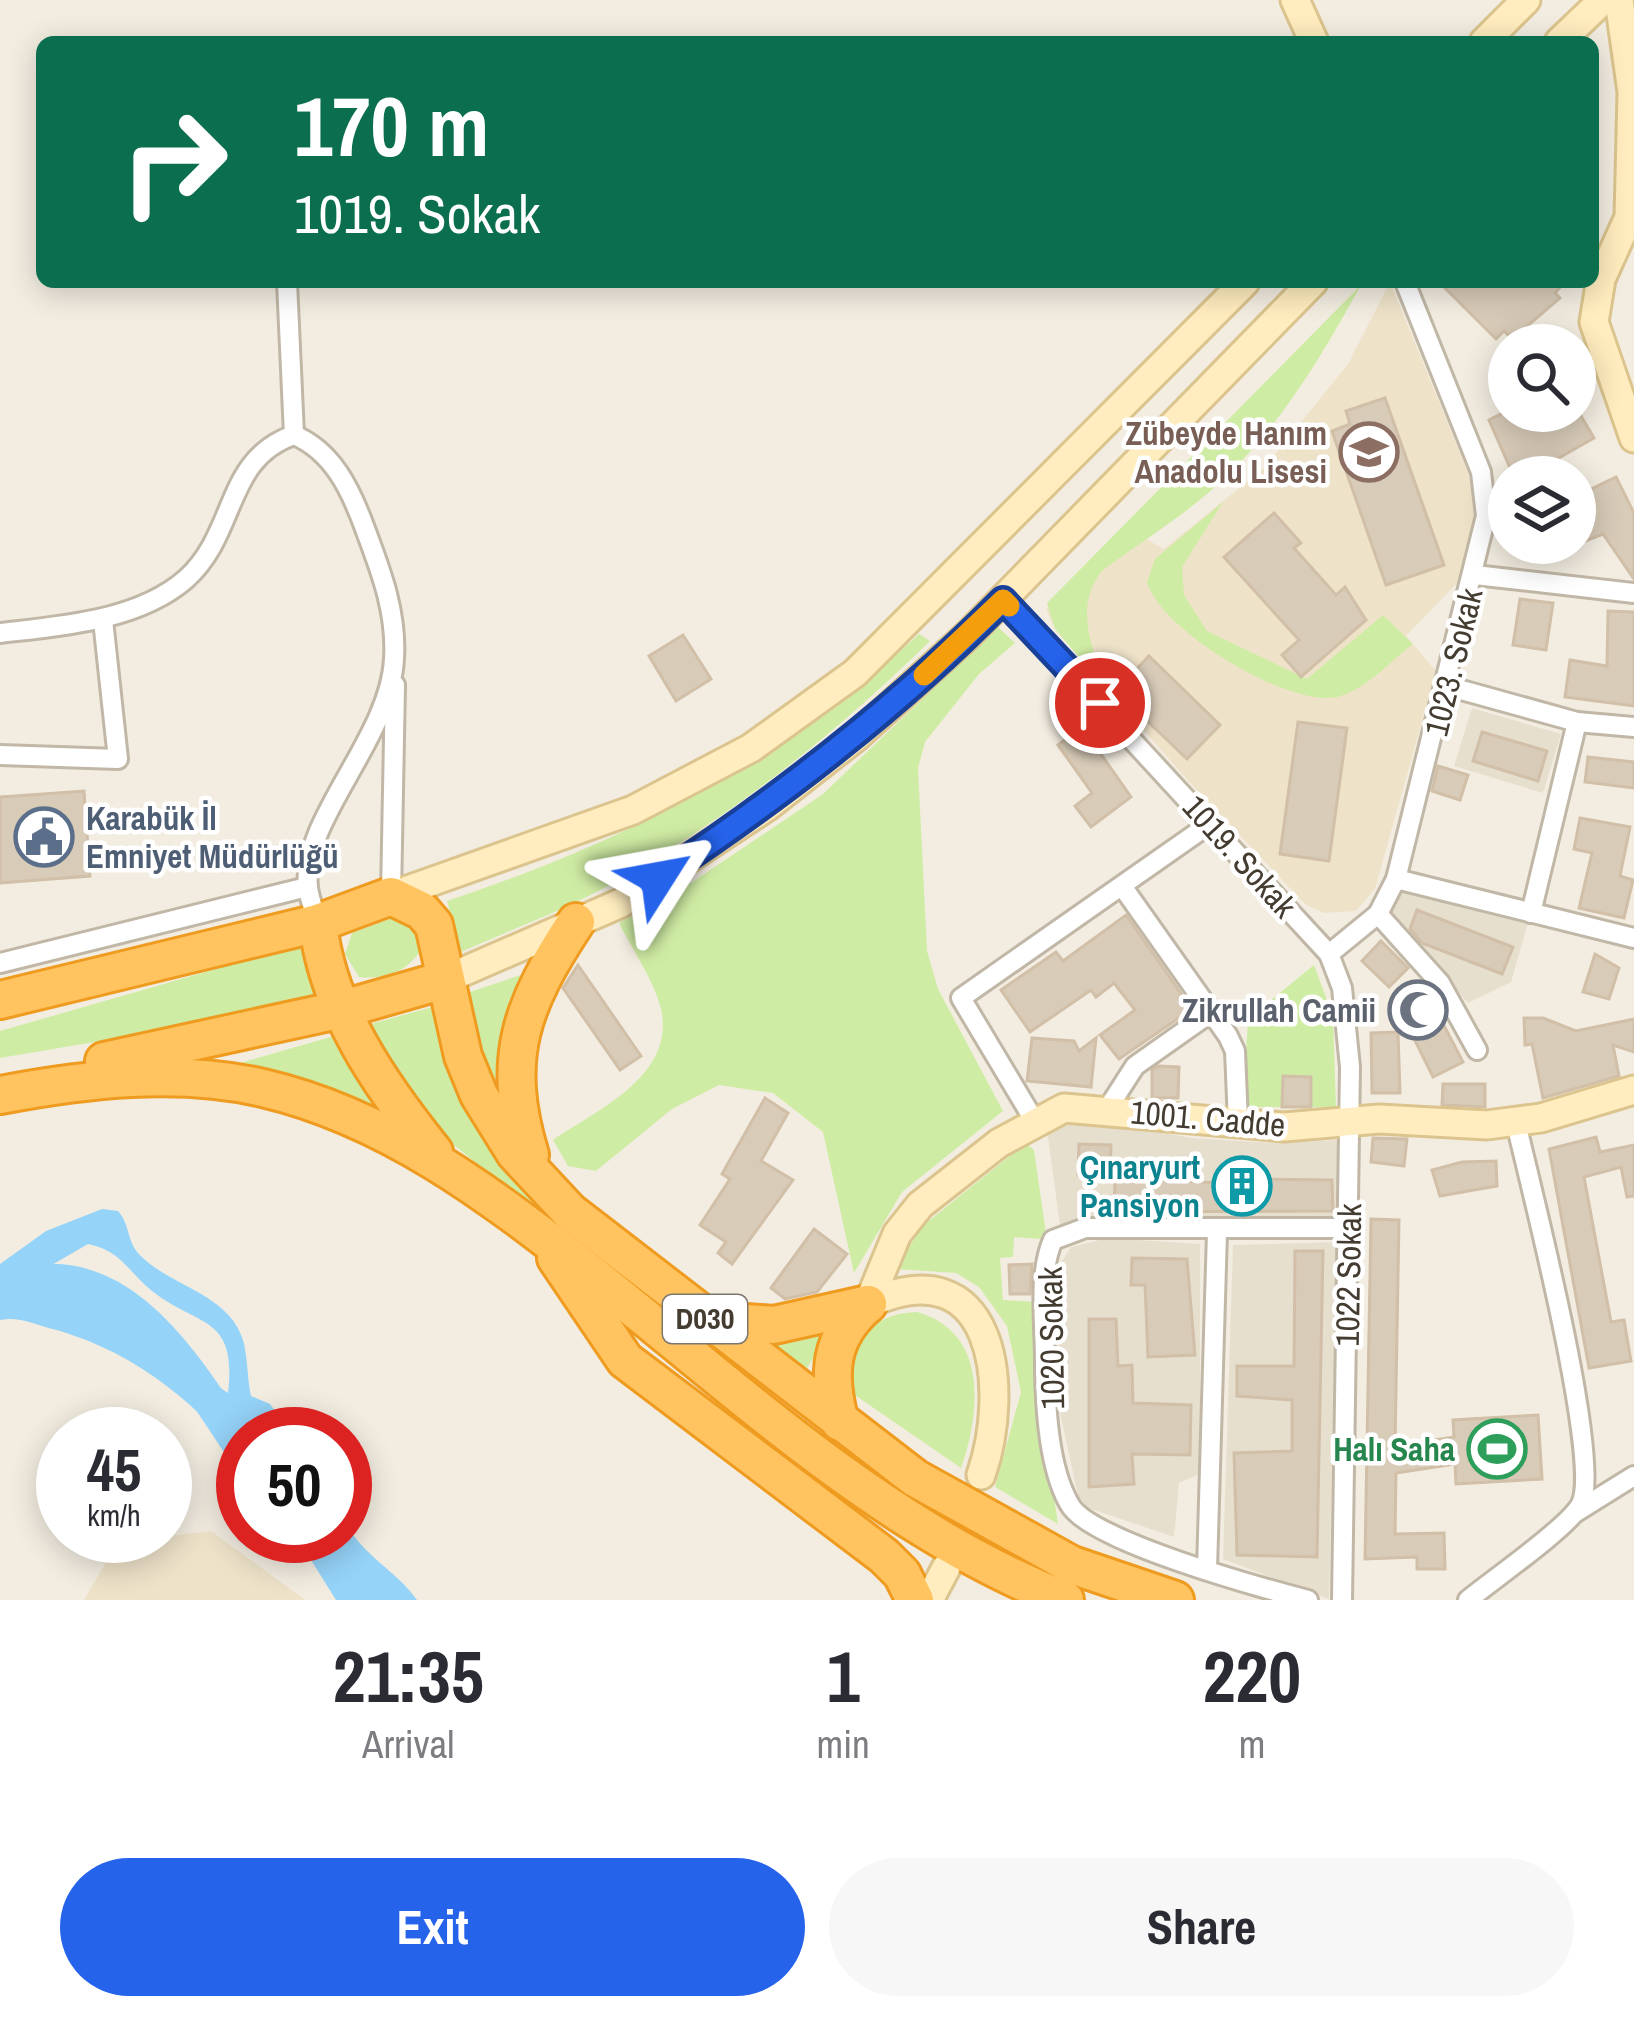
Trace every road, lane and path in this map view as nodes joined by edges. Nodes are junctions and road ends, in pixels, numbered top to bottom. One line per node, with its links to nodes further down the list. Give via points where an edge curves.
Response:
1 (1295, 0): 4 (main road)
2 (1526, 0): 5 (main road)
3 (1620, 5): 6 (main road); 7 (main road, via 1632,92)
4 (1311, 36)
5 (1490, 36)
6 (1569, 36)
7 (1632, 208): 8 (main road)
8 (1599, 286)
9 (287, 288): 14 (street)
10 (1239, 288): 30 (main road, via 855,673 751,748 633,810)
11 (1307, 288): 18 (main road)
12 (1407, 288): 16 (street, 1023. Sokak, via 1484,484)
13 (1599, 288): 15 (main road, via 1594,322)
14 (294, 436): 19 (street, via 266,445 244,471 224,532 185,580); 21 (street, via 317,445 352,491 389,593)
15 (1634, 438)
16 (1475, 575): 17 (street); 22 (street, 1023. Sokak)
17 (1634, 593)
18 (1003, 600): 26 (street, 1019. Sokak); 33 (main road, via 768,806 621,903)
19 (104, 620): 20 (street); 25 (street, via 118,759)
20 (0, 633)
21 (394, 660): 29 (street, via 380,722 311,849); 30 (street)
22 (1447, 686): 23 (street); 27 (street, 1023. Sokak)
23 (1577, 722): 24 (street); 31 (street)
24 (1634, 727)
25 (0, 755)
26 (1211, 824): 28 (street); 36 (street, 1019. Sokak)
27 (1396, 879): 31 (street); 32 (street, 1023. Sokak)
28 (1122, 886): 41 (street); 47 (street, via 962,998)
29 (307, 887): 34 (street); 37 (street)
30 (391, 896): 34 (highway); 38 (highway, D030, via 434,925)
31 (1531, 913): 35 (street)
32 (1378, 914): 36 (street, 1023. Sokak); 42 (street, via 1440,983)
33 (576, 922): 38 (main road); 52 (highway, via 533,991 517,1040 515,1097)
34 (318, 923): 39 (highway); 40 (highway)
35 (1634, 938)
36 (1329, 954): 49 (street, 1022 Sokak, via 1345,1008)
37 (0, 963)
38 (445, 980): 40 (highway); 52 (highway, D030, via 479,1095)
39 (0, 1000)
40 (343, 1009): 43 (highway); 51 (highway, via 391,1098)
41 (1213, 1011): 46 (street, via 1136,1066); 48 (street, via 1235,1051)
42 (1477, 1050)
43 (0, 1081)
44 (1634, 1090): 50 (main road, 1001. Cadde)
45 (0, 1095): 51 (highway, D030, via 161,1076 262,1088 349,1117)
46 (1108, 1108): 47 (main road, 1001. Cadde, via 1078,1106); 48 (main road, 1001. Cadde)
47 (1034, 1120): 56 (main road, 1001. Cadde, via 905,1220)
48 (1238, 1123): 49 (main road, 1001. Cadde)
49 (1350, 1123): 50 (main road, 1001. Cadde); 53 (street, 1022 Sokak)
50 (1516, 1123): 61 (street, via 1569,1357 1585,1465)
51 (445, 1165): 55 (highway, D030)
52 (538, 1181): 57 (highway, D030)
53 (1348, 1228): 54 (street, 1020 Sokak); 69 (street, 1022 Sokak)
54 (1217, 1232): 62 (street); 62 (street, 1020 Sokak, via 1069,1232 1050,1248 1046,1292 1046,1387 1069,1505 1094,1528)
55 (541, 1235): 63 (highway, via 625,1360 884,1556); 66 (highway, D030, via 878,1502)
56 (868, 1304): 57 (highway, via 774,1325); 58 (highway, via 833,1351); 59 (main road, via 921,1289 955,1300 978,1321 993,1358 998,1407)
57 (706, 1320): 58 (highway, D030)
58 (840, 1422): 67 (highway, D030, via 1024,1543)
59 (981, 1475)
60 (1634, 1476): 61 (street)
61 (1576, 1512): 70 (street)
62 (1207, 1569): 68 (street, 1020 Sokak)
63 (915, 1600)
64 (929, 1600): 65 (main road, via 946,1568)
65 (941, 1600)
66 (1065, 1600)
67 (1175, 1600)
68 (1308, 1600)
69 (1342, 1600)
70 (1468, 1600)

